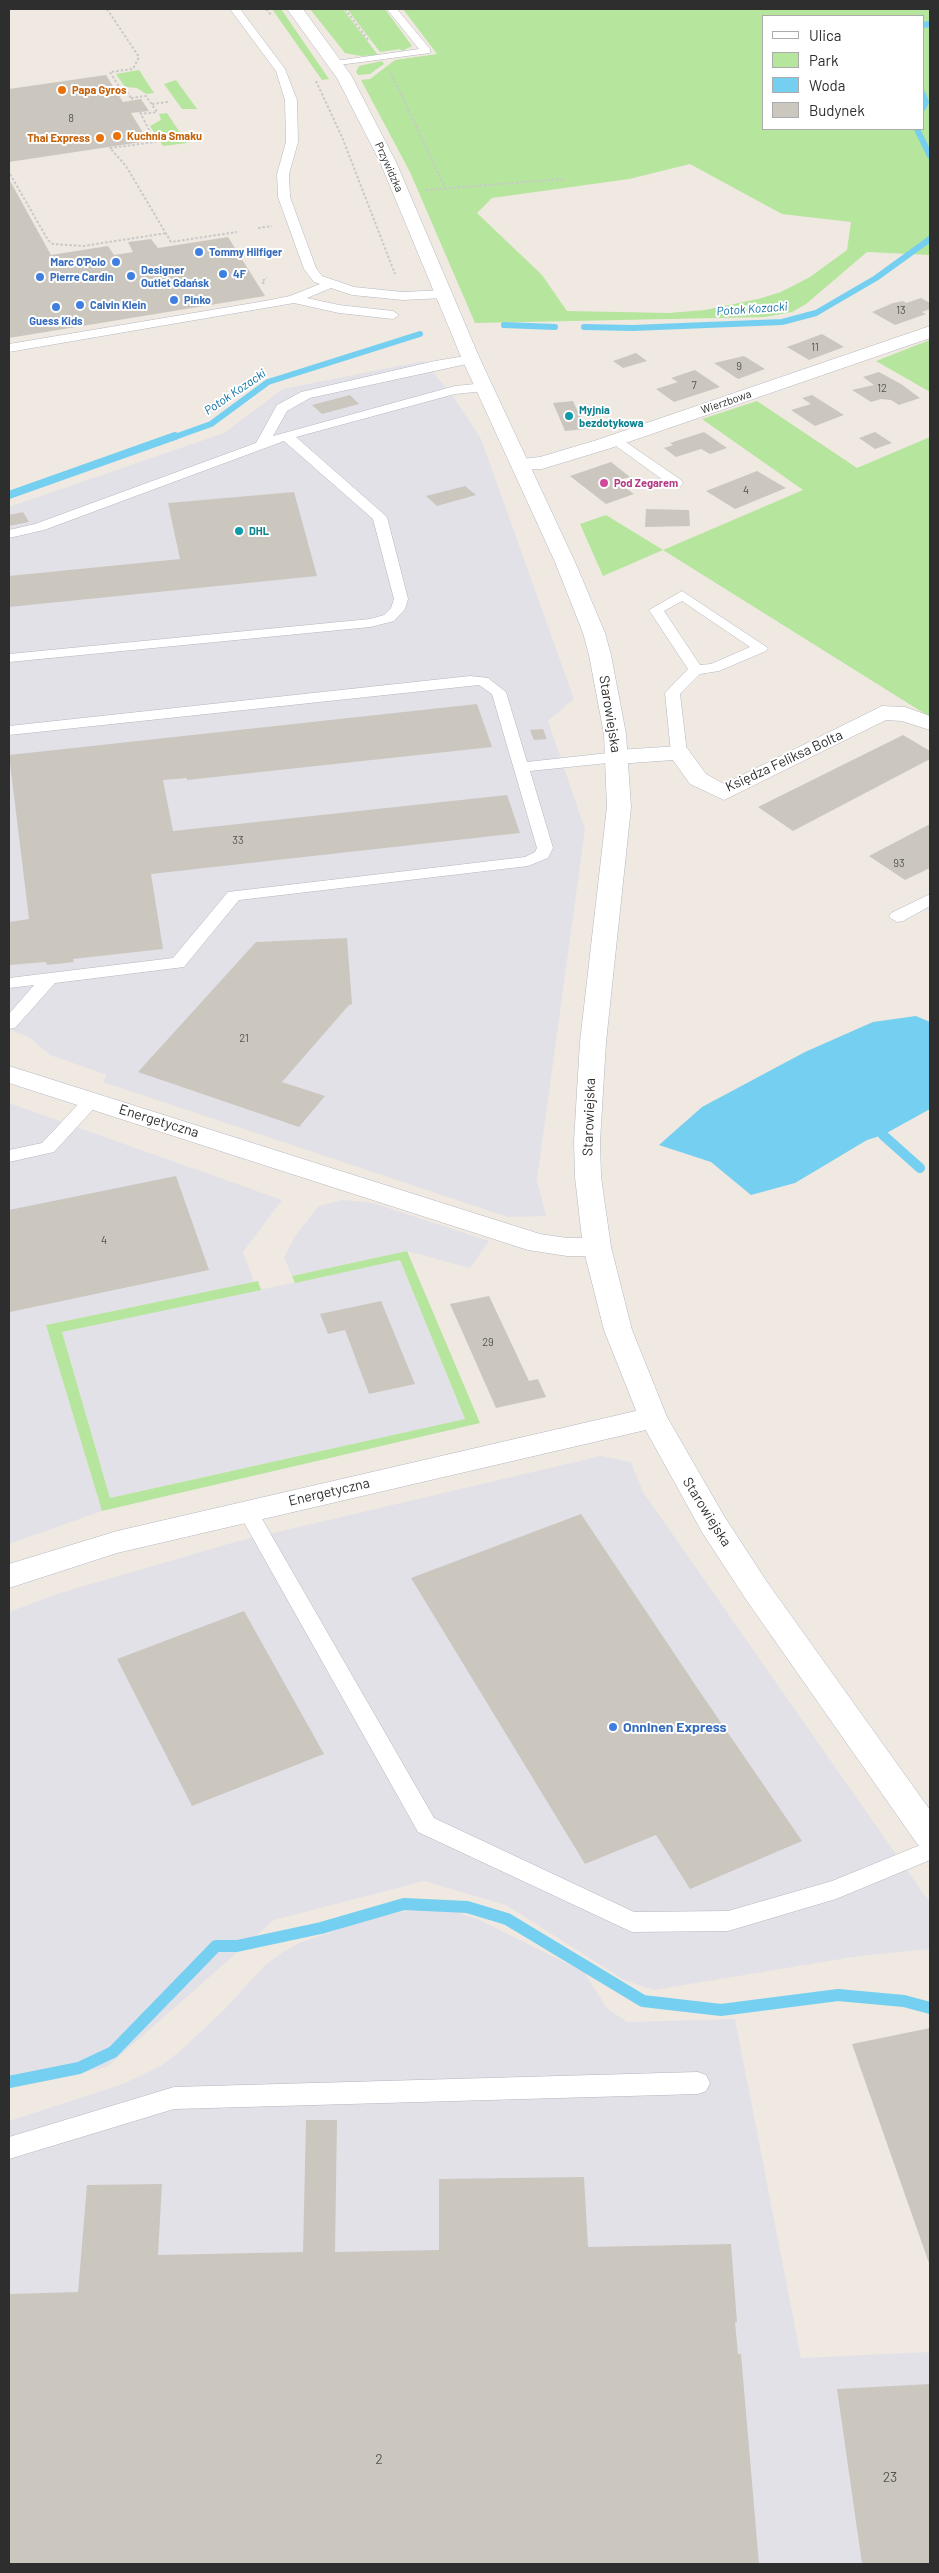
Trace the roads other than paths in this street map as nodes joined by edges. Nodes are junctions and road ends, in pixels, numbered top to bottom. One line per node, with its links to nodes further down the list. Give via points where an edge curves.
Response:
1 (235, 9): 5 (lane, via 281,71 288,91 293,121 292,142 283,174 284,197 310,269 318,279)
2 (295, 9): 4 (street, Przywidzka)
3 (392, 9): 4 (lane, via 426,52)
4 (335, 64): 6 (street, Przywidzka, via 372,128)
5 (330, 284): 6 (lane, via 352,292 380,295); 7 (lane)
6 (444, 294): 10 (street, Przywidzka)
7 (294, 299): 8 (lane, via 339,309); 11 (lane)
8 (393, 315)
9 (930, 332): 15 (street, Wierzbowa)
10 (462, 337): 12 (street, Starowiejska)
11 (9, 348)
12 (471, 359): 13 (street, Starowiejska); 16 (lane, via 306,395 282,408)
13 (484, 387): 14 (lane, via 455,390); 17 (street, Starowiejska)
14 (286, 436): 16 (lane); 20 (lane, via 380,516 401,599 398,609 389,618 370,623)
15 (616, 440): 17 (street, Wierzbowa, via 542,463); 18 (lane)
16 (261, 445): 19 (lane, via 39,527)
17 (520, 464): 25 (street, Starowiejska, via 594,633 612,708)
18 (676, 483)
19 (9, 534)
20 (9, 658)
21 (696, 670): 21 (lane, via 714,668 761,648 682,595 656,610); 24 (lane, via 672,693)
22 (930, 723): 24 (street, Księdza Feliksa Bolta, via 905,714 882,713 724,793 698,780)
23 (9, 730): 26 (lane, via 470,680 483,681 500,692)
24 (680, 753): 25 (street)
25 (618, 757): 26 (lane); 35 (street, Starowiejska, via 620,807 616,855 605,923 588,1108 588,1177)
26 (523, 767): 29 (lane, via 545,848 542,855 528,860 234,896 178,963)
27 (930, 899): 28 (lane)
28 (897, 917)
29 (50, 978): 30 (lane); 31 (lane)
30 (9, 983)
31 (9, 1024)
32 (9, 1074): 33 (street, Energetyczna)
33 (92, 1100): 34 (lane, via 48,1148); 35 (street, Energetyczna, via 538,1243)
34 (9, 1156)
35 (597, 1247): 36 (street, Starowiejska, via 618,1330)
36 (652, 1418): 37 (street, Energetyczna); 39 (street, Starowiejska, via 713,1524 756,1590)
37 (247, 1510): 38 (street, Energetyczna, via 116,1542); 40 (lane, via 426,1825 632,1922 728,1921 836,1889)
38 (9, 1576)
39 (930, 1835)
40 (930, 1850)
41 (698, 2083): 42 (lane, via 174,2098)
42 (9, 2148)

